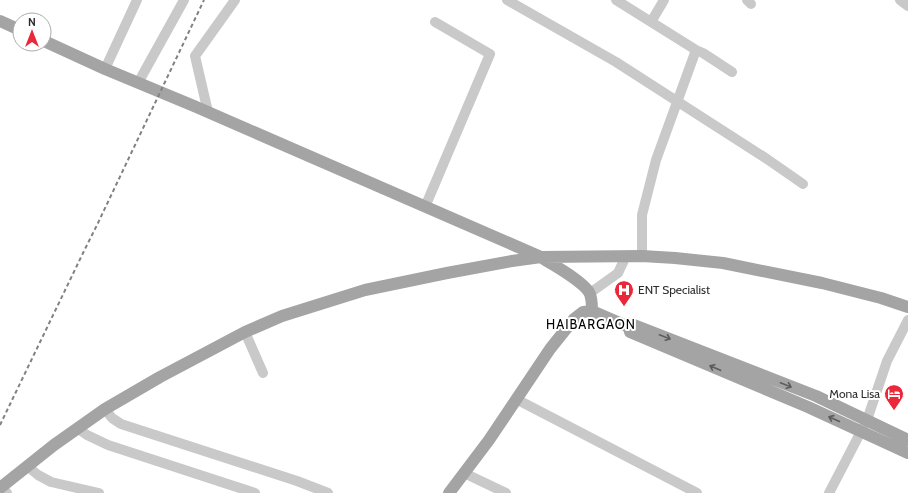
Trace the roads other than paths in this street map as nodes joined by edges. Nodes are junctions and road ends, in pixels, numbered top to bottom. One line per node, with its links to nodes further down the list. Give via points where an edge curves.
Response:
1 (137, 0): 15 (street)
2 (184, 0): 17 (street)
3 (235, 0): 19 (street, via 196,56)
4 (507, 0): 18 (street, via 616,62)
5 (616, 0): 11 (street)
6 (664, 0): 11 (street)
7 (900, 0): 8 (street)
8 (908, 6)
9 (0, 21): 12 (main road)
10 (435, 22): 21 (street, via 490,54)
11 (651, 22): 14 (street)
12 (12, 26)
13 (52, 45): 15 (main road)
14 (696, 50): 16 (street); 18 (street)
15 (105, 69): 17 (main road)
16 (732, 72)
17 (140, 84): 19 (main road)
18 (678, 101): 20 (street); 23 (street, via 656,160 642,215)
19 (208, 112): 21 (main road)
20 (803, 184)
21 (425, 206): 24 (main road)
22 (626, 256): 23 (main road); 24 (main road); 25 (street, via 618,273)
23 (642, 256): 26 (main road, via 696,260 757,270 852,290)
24 (540, 257): 25 (main road, via 579,282); 29 (main road, via 365,290 282,316)
25 (590, 293): 27 (main road)
26 (908, 307)
27 (592, 310): 31 (main road, via 583,312 574,319); 33 (main road, via 629,327 642,327 816,396)
28 (908, 320): 33 (street, via 887,361)
29 (245, 332): 30 (street); 32 (main road)
30 (264, 373)
31 (516, 399): 38 (main road); 45 (street)
32 (105, 409): 34 (main road); 42 (street, via 121,424)
33 (864, 425): 35 (main road); 36 (main road); 46 (street)
34 (77, 428): 37 (main road); 41 (street, via 108,445)
35 (908, 440)
36 (908, 453)
37 (27, 466): 39 (main road); 40 (street, via 51,482)
38 (464, 473): 43 (main road); 44 (street)
39 (3, 489)
40 (99, 493)
41 (255, 493)
42 (328, 493)
43 (449, 493)
44 (506, 493)
45 (697, 493)
46 (829, 493)

